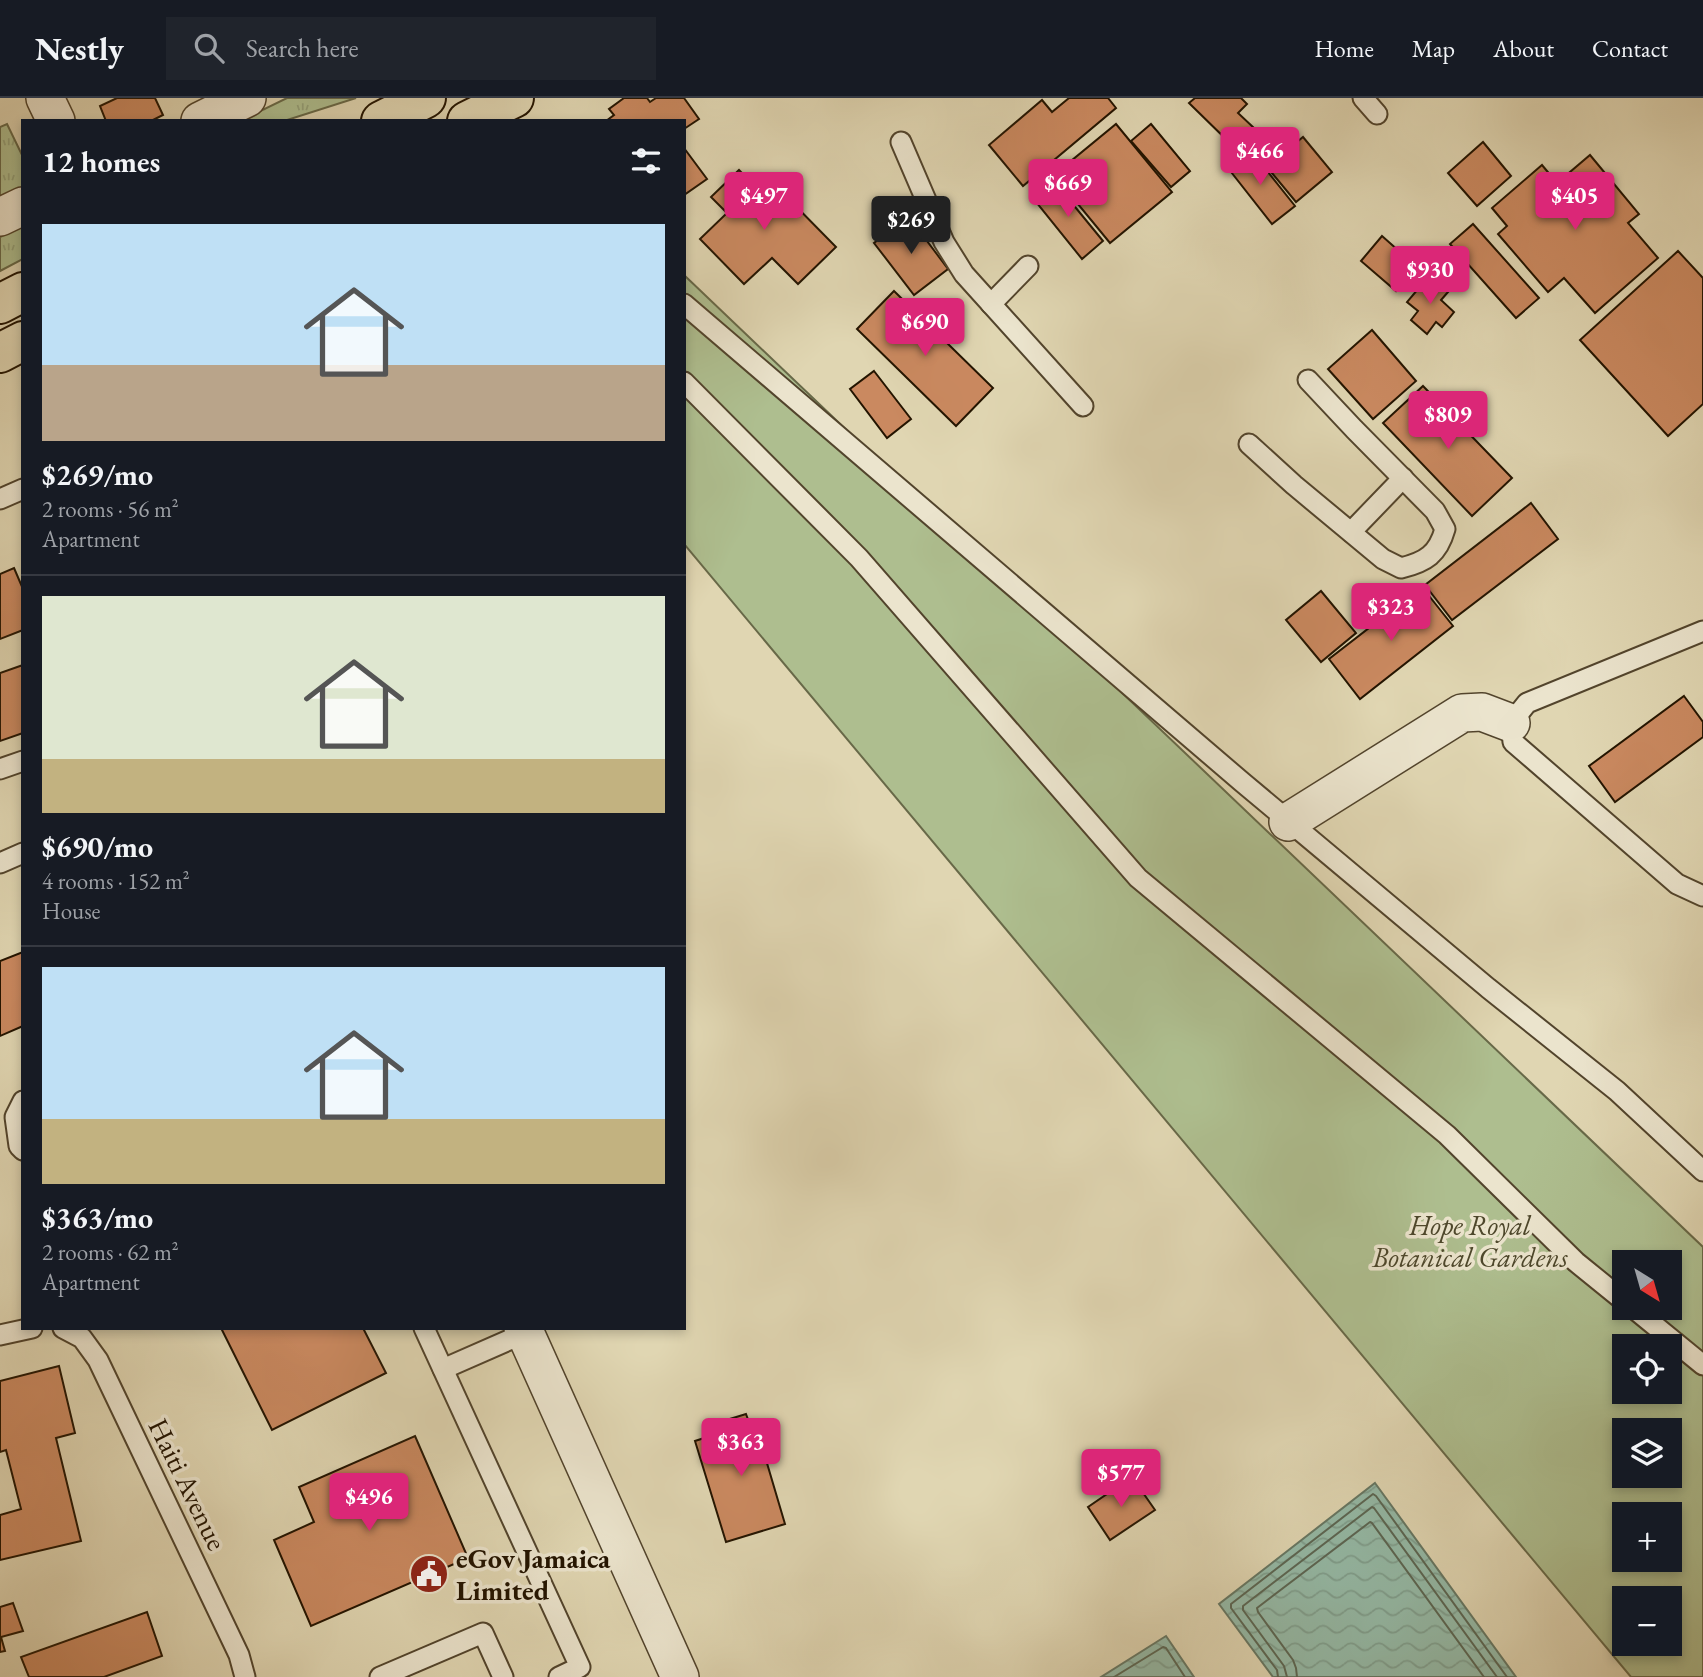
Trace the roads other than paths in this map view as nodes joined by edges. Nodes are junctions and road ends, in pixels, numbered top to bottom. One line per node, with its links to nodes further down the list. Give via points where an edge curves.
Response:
1 (45, 98): 6 (street)
2 (513, 98): 4 (main road)
3 (1363, 98): 5 (lane)
4 (472, 114)
5 (1377, 114)
6 (55, 119)
7 (901, 142): 13 (lane, via 944,242)
8 (21, 207): 9 (street)
9 (0, 217)
10 (1028, 265): 13 (lane)
11 (21, 293): 12 (main road)
12 (0, 303)
13 (991, 304): 19 (lane)
14 (686, 306): 29 (lane)
15 (21, 342): 16 (main road)
16 (0, 353)
17 (1308, 380): 21 (lane)
18 (686, 384): 36 (lane, via 859,558 1138,878 1447,1135 1576,1262)
19 (1083, 406)
20 (1249, 444): 24 (lane)
21 (1403, 478): 24 (lane); 24 (lane, via 1435,510 1445,529 1441,544 1421,563 1401,568)
22 (21, 490): 23 (lane)
23 (0, 499)
24 (1352, 532)
25 (1703, 631): 26 (lane, via 1527,703)
26 (1511, 723): 29 (street, via 1482,712 1462,713); 32 (lane, via 1513,742 1677,884)
27 (21, 762): 28 (lane)
28 (0, 769)
29 (1288, 822): 35 (lane, via 1617,1091)
30 (21, 854): 31 (lane)
31 (0, 863)
32 (1703, 896)
33 (21, 1105): 34 (lane, via 15,1117)
34 (21, 1148)
35 (1703, 1171)
36 (1612, 1291)
37 (1648, 1320): 43 (lane)
38 (23, 1330): 42 (lane)
39 (67, 1330): 45 (lane, Haiti Avenue, via 82,1338 98,1360 240,1655)
40 (425, 1330): 44 (lane)
41 (524, 1331): 44 (lane); 49 (street)
42 (0, 1335)
43 (1703, 1365)
44 (443, 1370): 48 (lane, via 580,1667)
45 (245, 1677)
46 (380, 1677): 47 (lane, via 483,1633)
47 (503, 1677)
48 (559, 1677)
49 (680, 1677)

